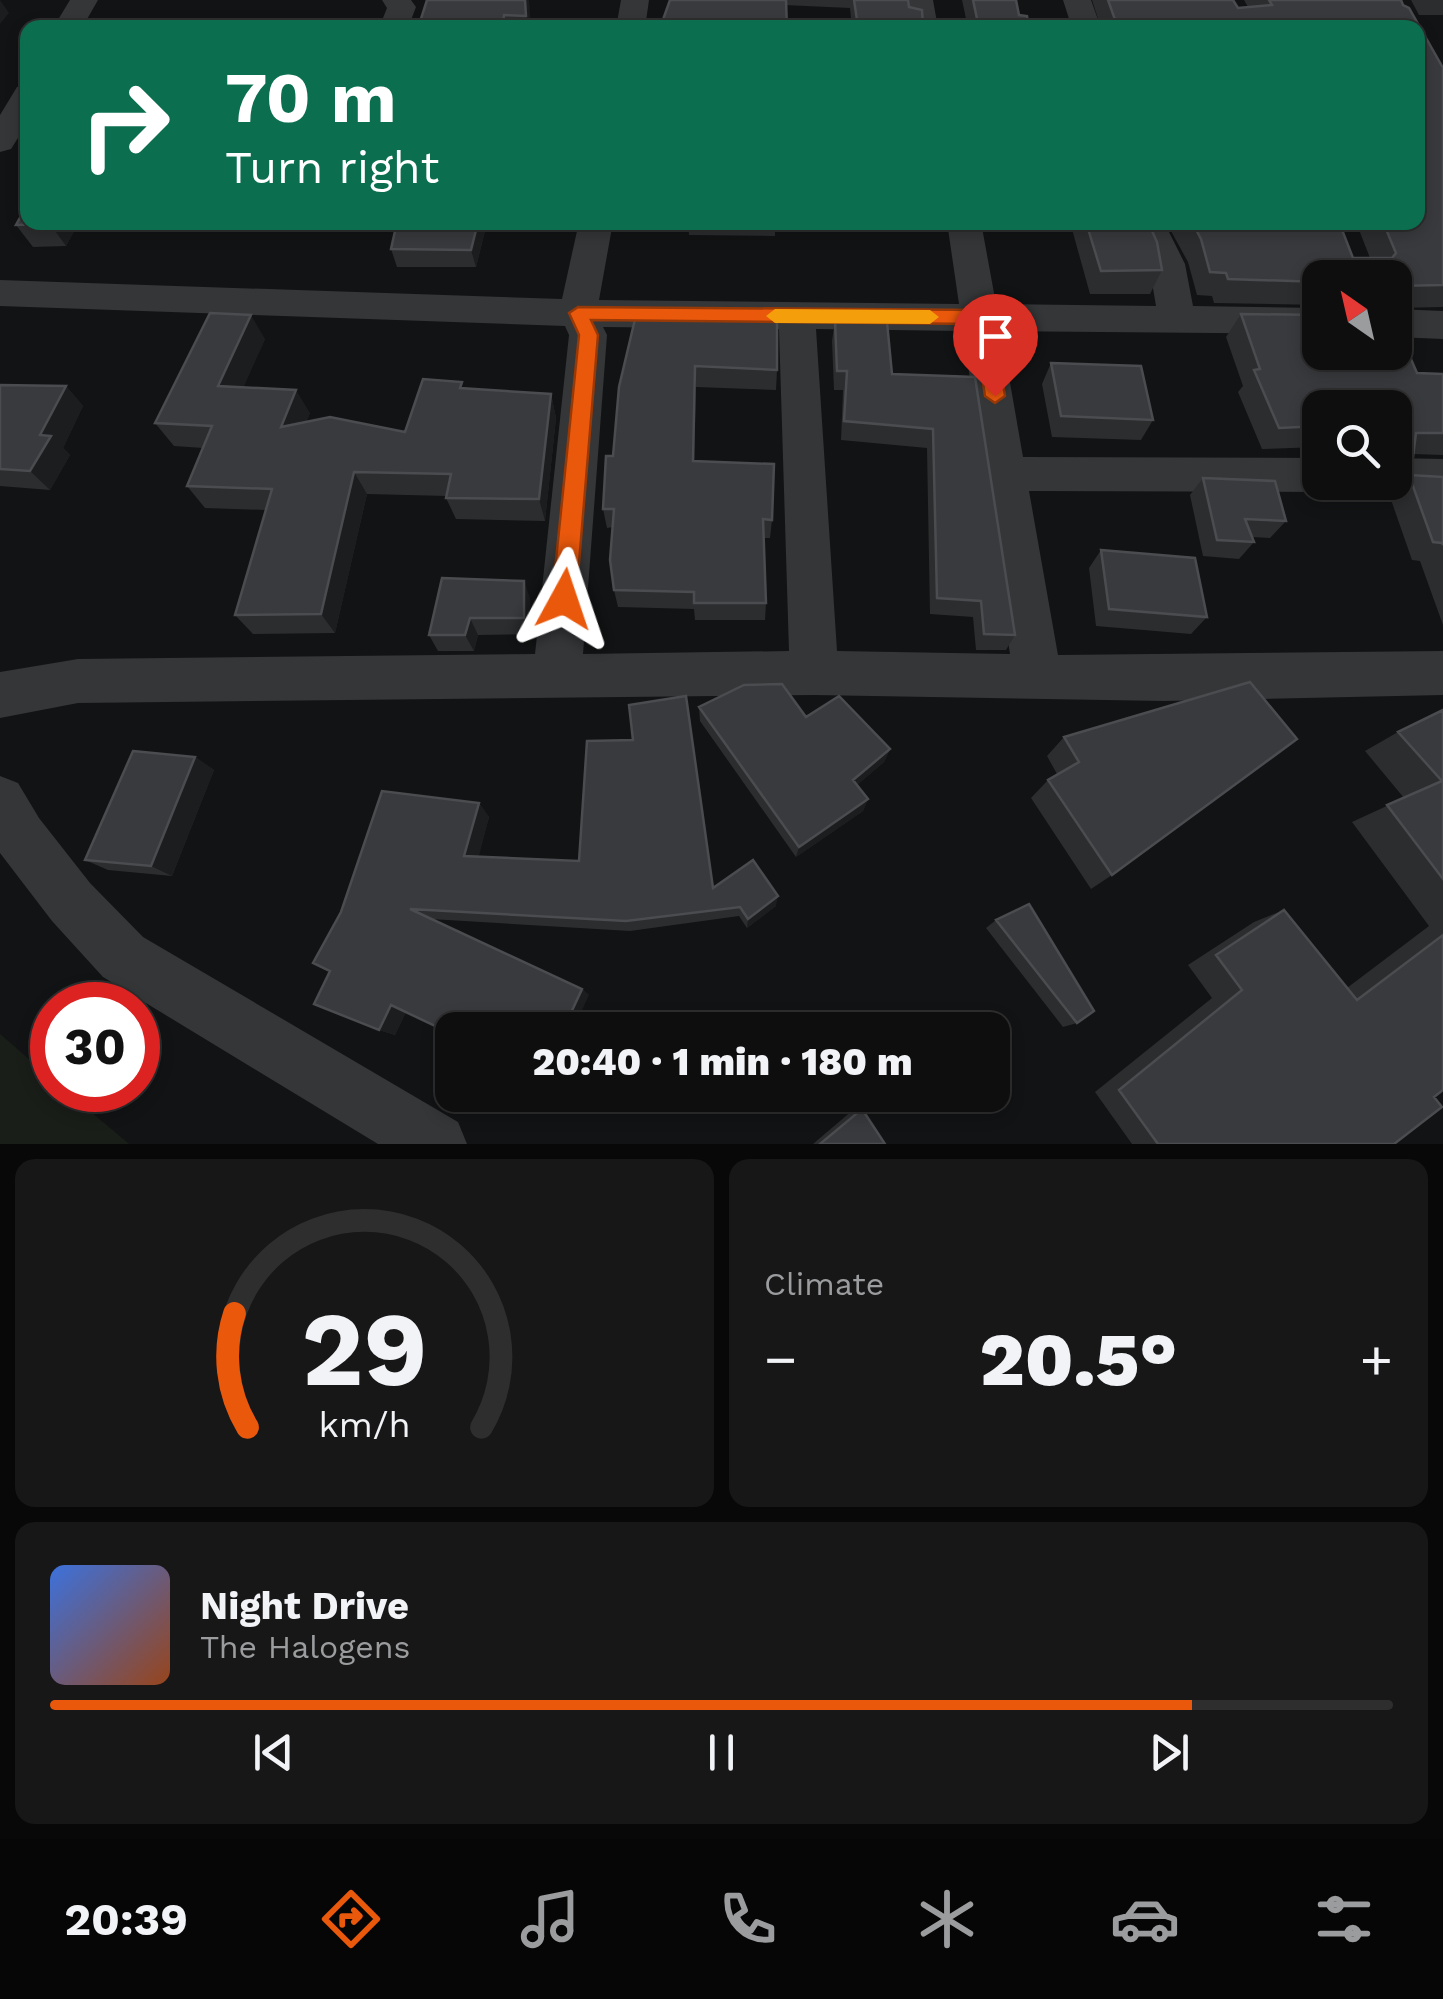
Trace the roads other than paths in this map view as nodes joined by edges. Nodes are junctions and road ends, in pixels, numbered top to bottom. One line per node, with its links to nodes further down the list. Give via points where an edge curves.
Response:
1 (16, 100): 2 (street)
2 (0, 142)
3 (594, 230): 7 (street)
4 (966, 230): 10 (street)
5 (1150, 230): 9 (street, via 1167,264)
6 (0, 292): 7 (street)
7 (578, 313): 8 (street); 20 (street, via 588,335)
8 (797, 316): 10 (street); 18 (street)
9 (1176, 316): 10 (street); 11 (street)
10 (982, 317): 14 (street)
11 (1302, 320)
12 (1412, 324): 13 (street)
13 (1443, 325)
14 (1008, 474): 15 (street); 21 (street)
15 (1302, 475)
16 (1412, 475): 17 (street)
17 (1443, 476)
18 (814, 672): 20 (street); 21 (street)
19 (1443, 673): 21 (street)
20 (557, 674): 22 (street, via 78,681)
21 (1038, 678)
22 (0, 695)
23 (0, 801): 24 (street, via 70,902 123,957)
24 (436, 1144)

